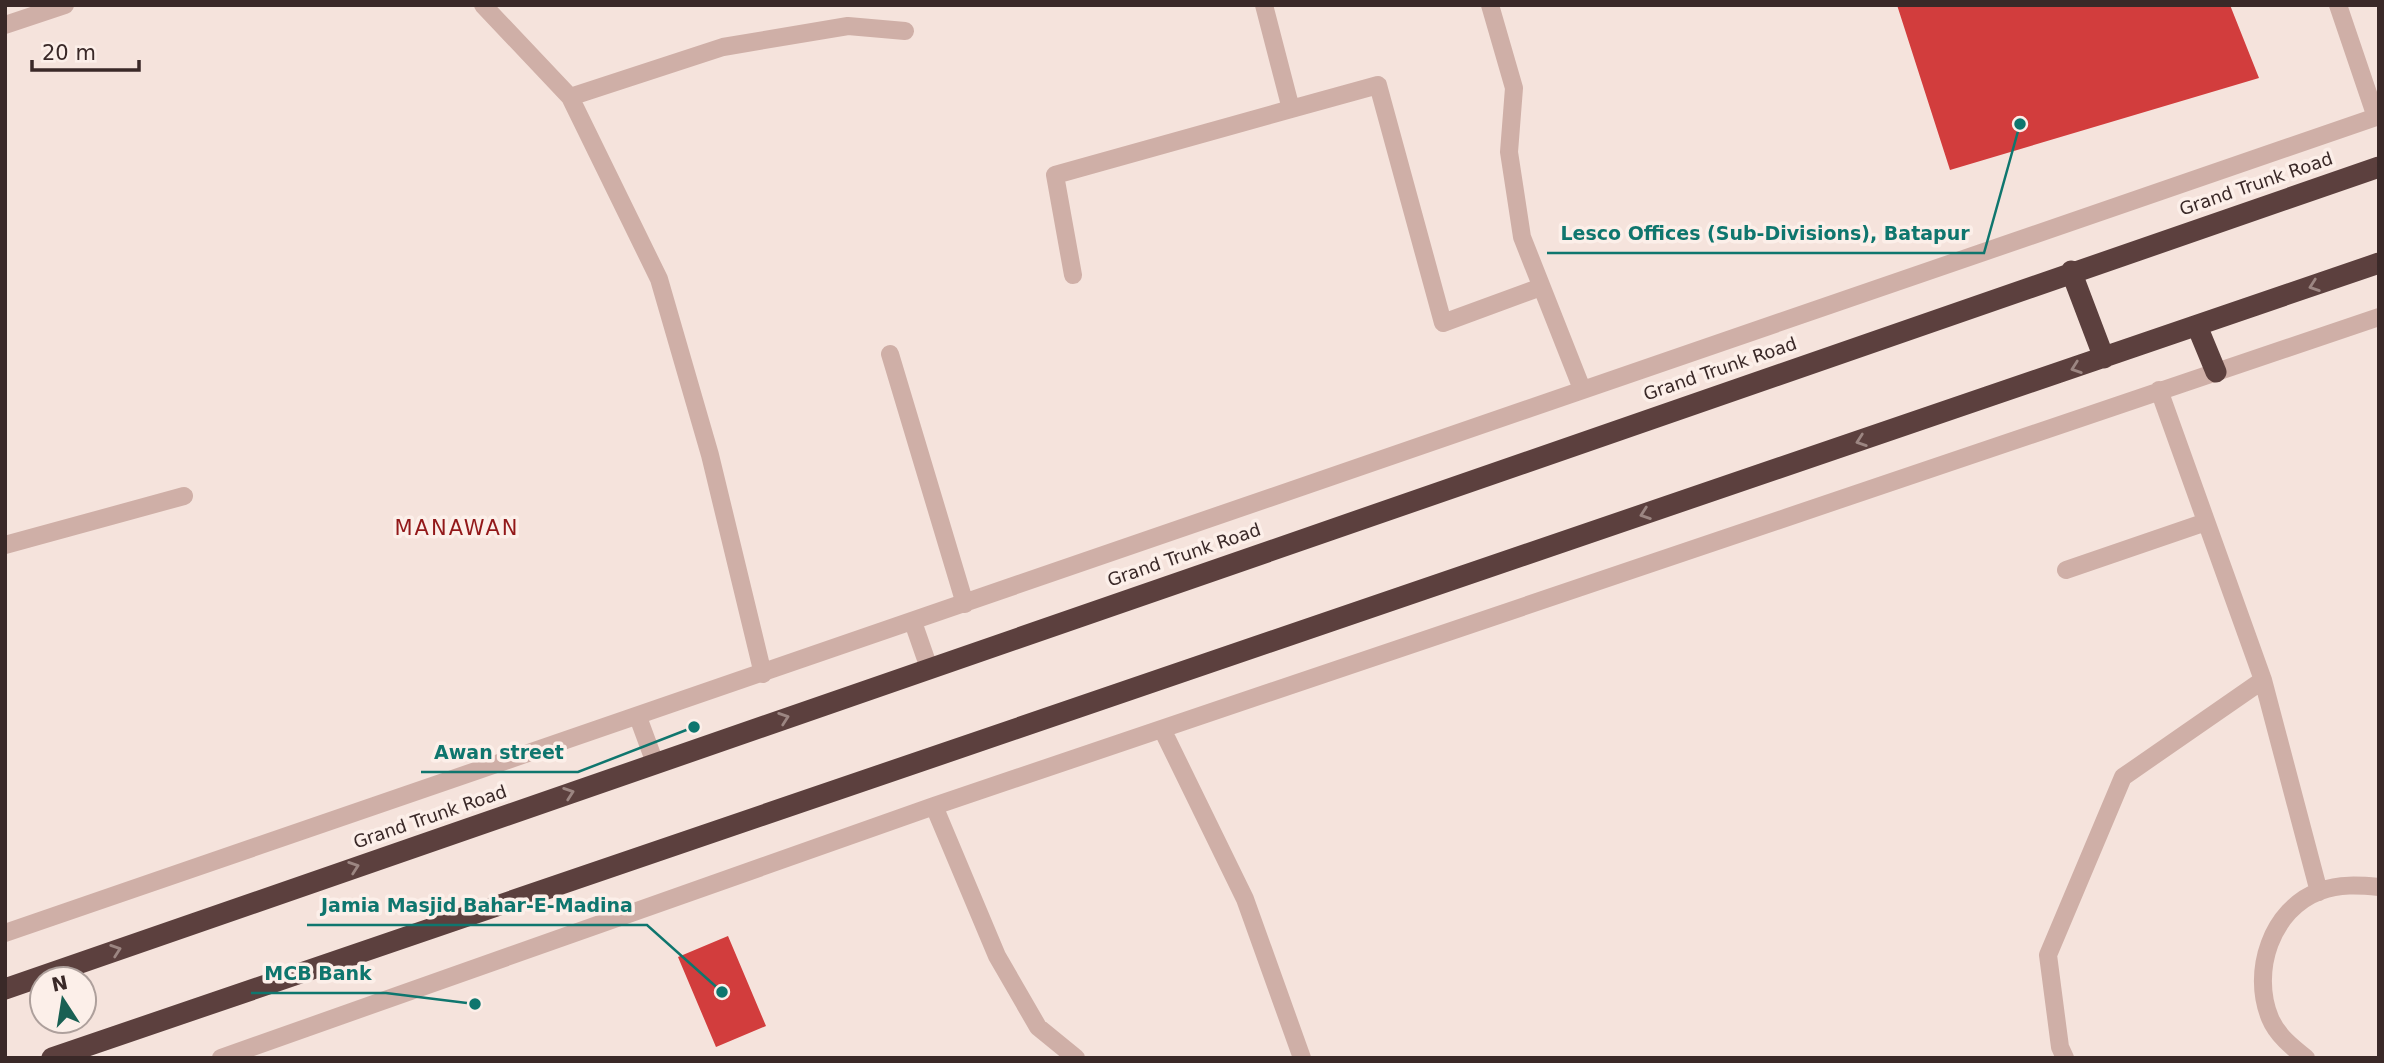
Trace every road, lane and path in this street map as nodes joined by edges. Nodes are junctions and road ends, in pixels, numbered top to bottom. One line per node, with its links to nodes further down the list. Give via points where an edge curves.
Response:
1 (65, 5): 6 (street)
2 (483, 5): 8 (street)
3 (1264, 5): 9 (street)
4 (1490, 5): 15 (street, via 1514,88 1509,152 1522,237)
5 (2338, 5): 10 (street)
6 (5, 25)
7 (905, 32): 8 (street, via 848,26 723,47)
8 (570, 97): 30 (street, via 659,279 710,455)
9 (1291, 109): 14 (street, via 1055,175); 15 (street, via 1378,85 1443,323)
10 (2377, 117): 21 (street)
11 (2379, 167): 13 (highway, Grand Trunk Road)
12 (2379, 263): 17 (highway, one-way to 17)
13 (2071, 271): 19 (highway); 29 (highway, Grand Trunk Road)
14 (1073, 275)
15 (1541, 287): 21 (street)
16 (2379, 317): 20 (street)
17 (2197, 326): 19 (highway); 20 (highway)
18 (890, 354): 27 (street)
19 (2104, 358): 40 (highway, one-way to 40)
20 (2216, 372): 22 (street)
21 (1582, 389): 27 (street)
22 (2159, 390): 24 (street); 33 (street)
23 (184, 496): 25 (street)
24 (2206, 522): 26 (street); 31 (street)
25 (5, 545)
26 (2066, 570)
27 (965, 604): 28 (street)
28 (913, 622): 29 (street); 30 (street)
29 (929, 668): 34 (highway, Grand Trunk Road, one-way to 29)
30 (762, 674): 32 (street)
31 (2263, 680): 37 (street); 44 (street, via 2123,777 2048,955)
32 (638, 717): 34 (street); 38 (street)
33 (1163, 731): 35 (street); 43 (street, via 1245,899)
34 (655, 763): 39 (highway, Grand Trunk Road, one-way to 34)
35 (934, 806): 41 (street); 42 (street, via 997,956 1038,1027)
36 (2379, 887): 37 (street, via 2350,884)
37 (2319, 892): 45 (street, via 2293,908 2274,932 2263,960 2262,990 2270,1020)
38 (5, 933)
39 (5, 989)
40 (52, 1058)
41 (221, 1058)
42 (1076, 1058)
43 (1302, 1058)
44 (2065, 1058)
45 (2306, 1058)

